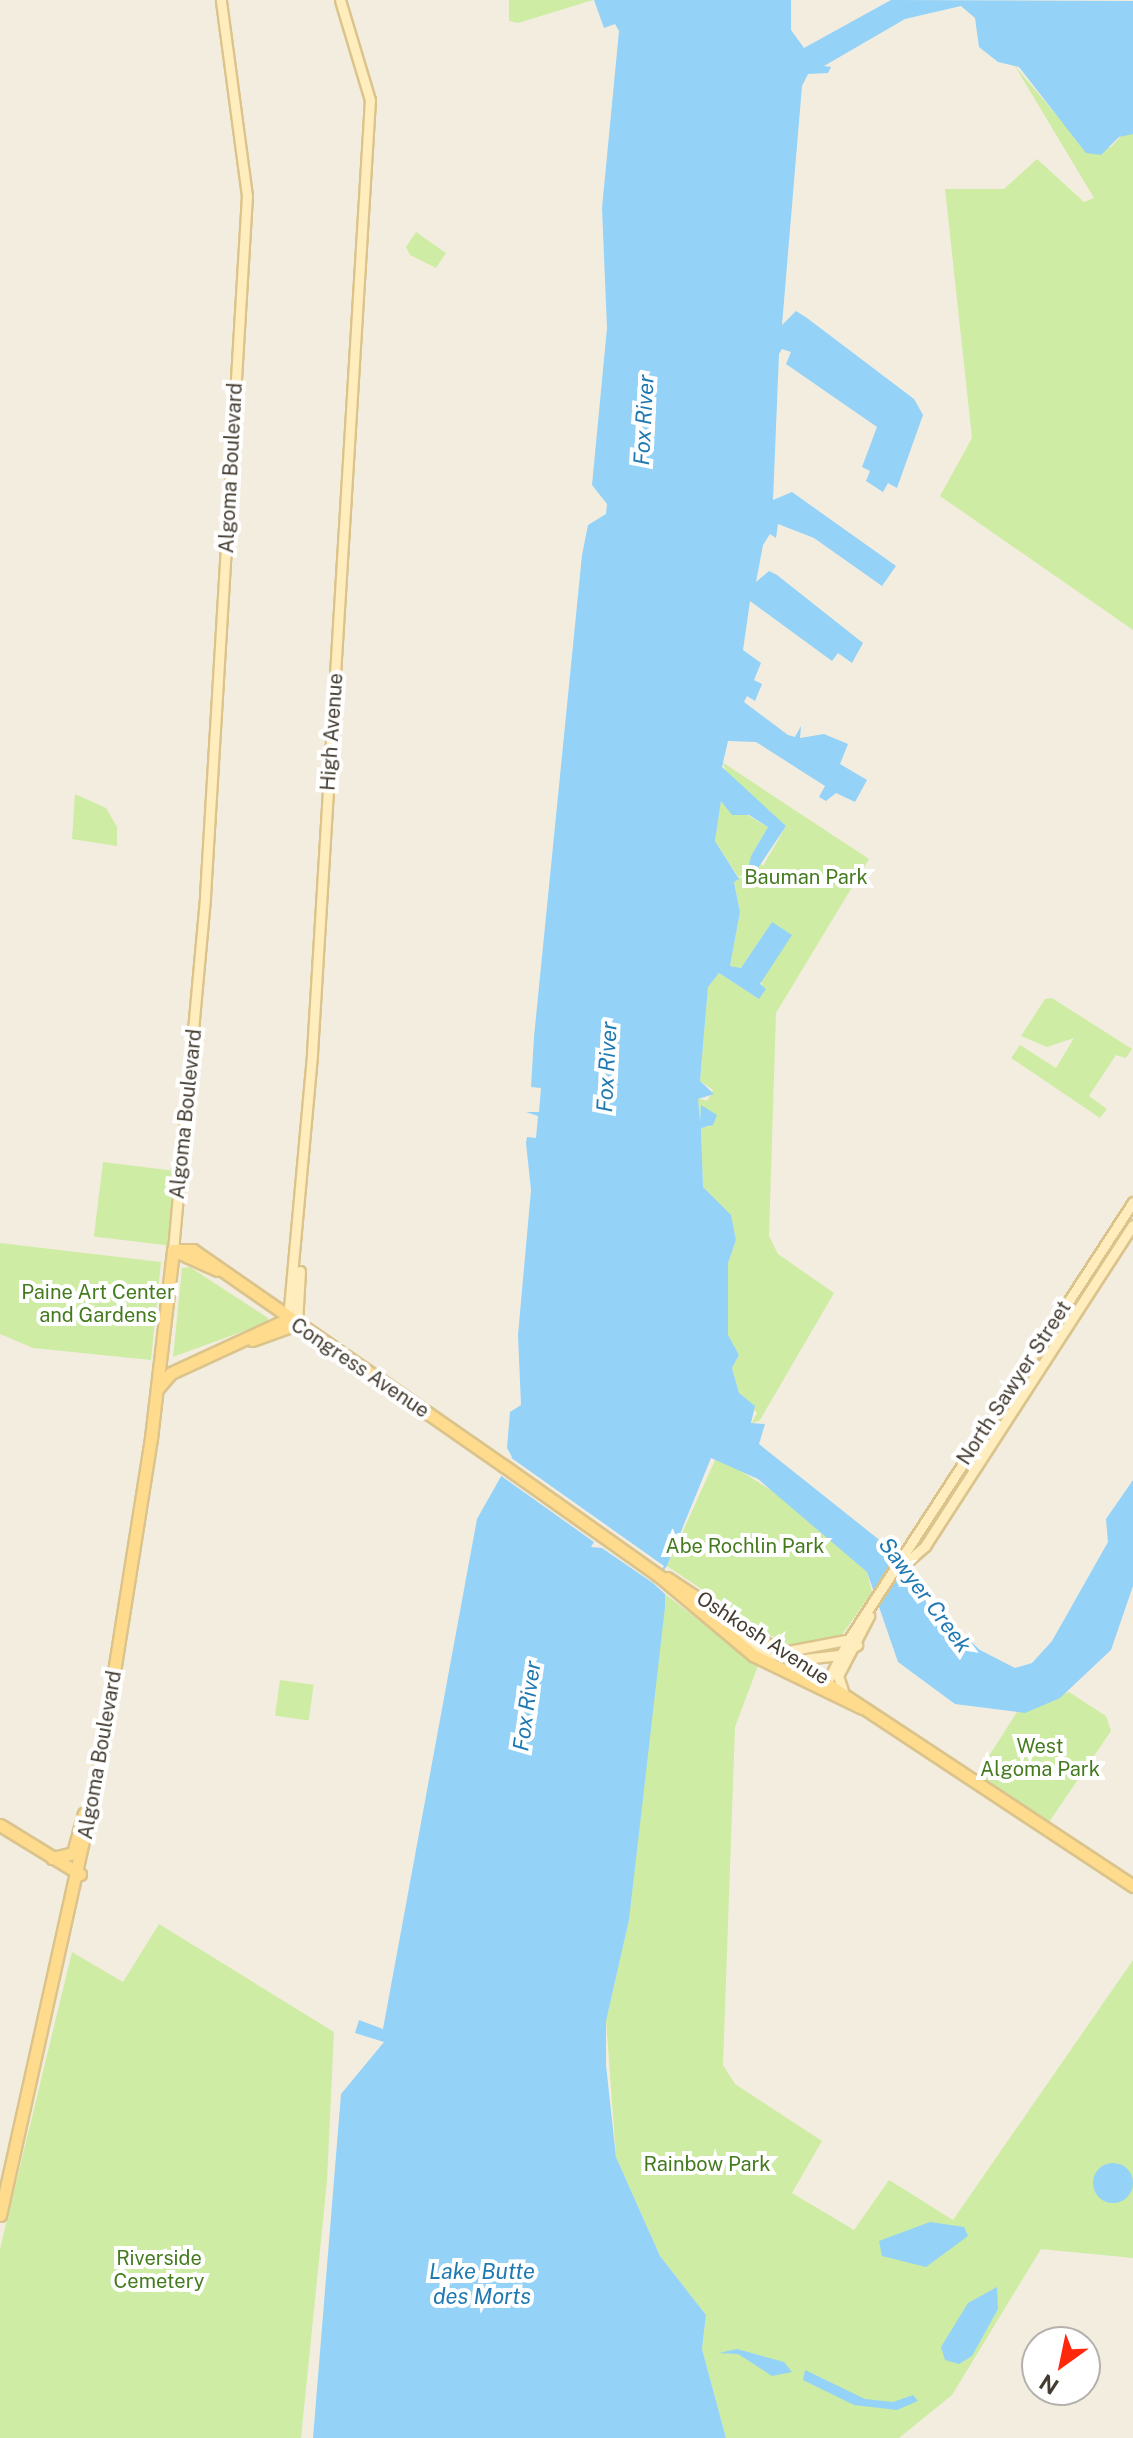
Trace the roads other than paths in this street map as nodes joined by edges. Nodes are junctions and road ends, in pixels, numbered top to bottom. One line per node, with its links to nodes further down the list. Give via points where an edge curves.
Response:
1 (221, 0): 5 (main road, Algoma Boulevard, via 247,196 204,911)
2 (340, 0): 6 (main road, High Avenue, via 370,100)
3 (1133, 1202): 11 (main road, North Sawyer Street, via 914,1538)
4 (1133, 1225): 11 (main road, North Sawyer Street, via 925,1546)
5 (173, 1250): 6 (main road, Congress Avenue, via 193,1250); 7 (main road, Algoma Boulevard)
6 (292, 1321): 8 (main road); 10 (main road, Congress Avenue)
7 (160, 1348): 8 (main road); 9 (main road, Algoma Boulevard)
8 (179, 1369): 9 (main road)
9 (158, 1388): 23 (main road, Algoma Boulevard)
10 (504, 1466): 12 (main road, Oshkosh Avenue)
11 (901, 1567): 14 (main road, North Sawyer Street)
12 (658, 1575): 13 (main road, Oshkosh Avenue); 17 (main road, Oshkosh Avenue)
13 (698, 1608): 19 (main road, via 765,1652); 20 (main road, Oshkosh Avenue, via 753,1655)
14 (869, 1616): 15 (main road, North Sawyer Street); 16 (main road, North Sawyer Street)
15 (851, 1635): 17 (main road, via 827,1648); 18 (main road, North Sawyer Street)
16 (857, 1645): 18 (main road); 21 (main road, North Sawyer Street, via 838,1676)
17 (783, 1652): 19 (main road, Oshkosh Avenue)
18 (839, 1655): 19 (main road); 20 (main road, North Sawyer Street)
19 (796, 1660): 20 (main road, Oshkosh Avenue)
20 (826, 1685): 21 (main road, Oshkosh Avenue); 22 (main road, Oshkosh Avenue)
21 (843, 1691): 22 (main road, Oshkosh Avenue)
22 (862, 1708): 27 (main road, Oshkosh Avenue)
23 (97, 1779): 25 (main road, via 73,1853); 26 (main road, Algoma Boulevard)
24 (0, 1825): 25 (main road)
25 (52, 1858): 26 (main road)
26 (80, 1874): 28 (main road, Algoma Boulevard)
27 (1133, 1886)
28 (0, 2215)

